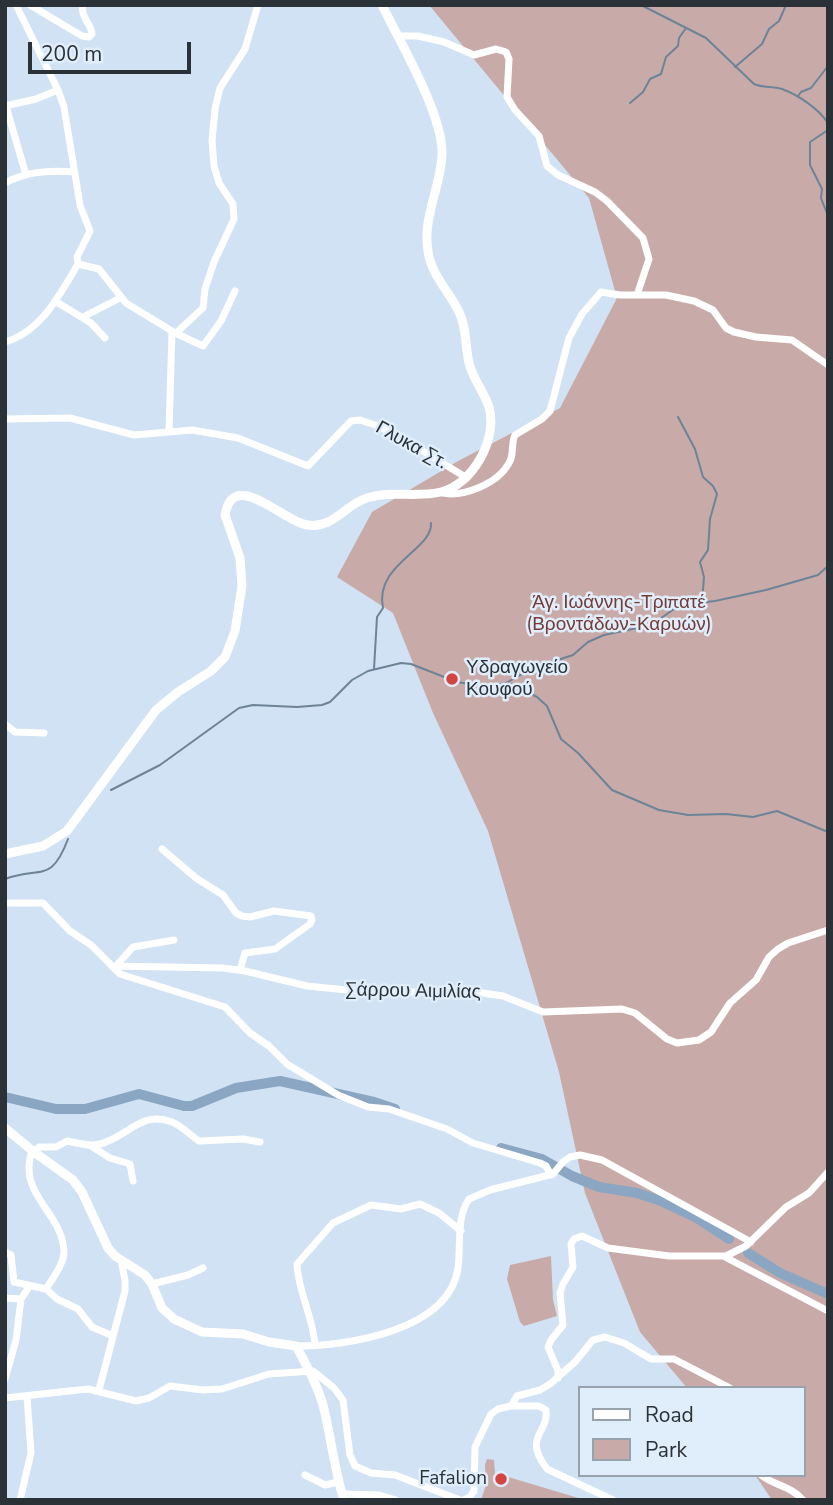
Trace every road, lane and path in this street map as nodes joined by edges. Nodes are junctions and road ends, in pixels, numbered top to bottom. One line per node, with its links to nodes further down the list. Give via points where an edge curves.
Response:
1 (16, 5): 7 (street)
2 (30, 5): 3 (street, via 89,37 92,30)
3 (83, 5)
4 (258, 5): 18 (street, via 245,49 216,98 214,166 234,215 214,262 202,309)
5 (382, 5): 6 (main road)
6 (397, 36): 14 (street, via 418,36 474,55 496,49 506,52 508,97 536,131 547,166 607,201 643,238 649,259); 24 (main road, via 434,113 441,143 427,229 430,262 461,316 470,366 489,410 484,450)
7 (58, 90): 8 (street); 9 (street)
8 (6, 106): 10 (street)
9 (74, 172): 10 (street); 12 (street, via 90,233)
10 (26, 175): 11 (street)
11 (5, 183)
12 (78, 264): 15 (street, via 103,272); 16 (street)
13 (235, 292): 18 (street, via 203,346)
14 (637, 295): 21 (street, via 694,301 713,310 734,332 792,340); 25 (street, via 601,292 582,314 566,345 550,411 515,435 511,460 501,474 455,495)
15 (120, 298): 17 (street); 18 (street)
16 (55, 300): 17 (street); 20 (street, via 29,332)
17 (83, 317): 19 (street)
18 (174, 332): 23 (street)
19 (105, 338)
20 (5, 342)
21 (828, 365)
22 (5, 419): 23 (street, Γλυκα Στ., via 70,418 134,435)
23 (169, 431): 24 (street, Γλυκα Στ., via 238,438 309,466 346,426 360,420 400,437)
24 (467, 478): 25 (main road)
25 (438, 492): 29 (main road, via 371,497 320,525 295,521 253,497 231,500 225,515 240,558 242,586 229,651 217,666 156,710 67,831 43,846)
26 (5, 724): 27 (street, via 15,732)
27 (44, 733)
28 (162, 849): 34 (street, via 223,895 242,916 274,911 310,916 310,924 281,946 246,953)
29 (5, 852)
30 (5, 903): 33 (street, via 45,904 70,932)
31 (828, 930): 34 (street, Σάρρου Αιμιλίας, via 778,949 711,1032 699,1040 677,1043 626,1009 543,1012 487,993 338,990)
32 (174, 940): 33 (street, via 132,947)
33 (114, 966): 34 (street, Σάρρου Αιμιλίας); 39 (street, via 124,976 225,1007 287,1064 338,1095 447,1129)
34 (240, 970)
35 (5, 1128): 38 (main road)
36 (260, 1142): 37 (street, via 199,1141 178,1125 153,1118)
37 (91, 1146): 38 (street, via 67,1141 56,1147 39,1146); 41 (street, via 130,1164)
38 (33, 1152): 46 (main road, via 78,1186 108,1248); 50 (street, via 30,1184 54,1219 64,1250)
39 (555, 1171): 42 (street, via 474,1196 465,1205); 43 (street, via 566,1159 580,1155 601,1160)
40 (828, 1172): 43 (street)
41 (133, 1181)
42 (461, 1231): 55 (street, via 455,1280 429,1313 382,1335); 55 (street, via 419,1204 401,1209 372,1205 336,1220 297,1264)
43 (749, 1244): 45 (street)
44 (5, 1252): 49 (street, via 11,1253 14,1282)
45 (727, 1256): 53 (street); 58 (street, via 669,1256 608,1248 582,1236 574,1239 574,1265 560,1293 563,1325 548,1347)
46 (121, 1260): 48 (main road, via 141,1271); 54 (street, via 125,1285)
47 (203, 1268): 48 (street)
48 (152, 1284): 56 (main road, via 162,1308 189,1327)
49 (29, 1287): 50 (street); 52 (street)
50 (46, 1289): 54 (street, via 78,1309 92,1327)
51 (5, 1298): 52 (street)
52 (21, 1299): 59 (street)
53 (828, 1311)
54 (113, 1336): 61 (street)
55 (315, 1345): 56 (street)
56 (296, 1346): 57 (main road)
57 (309, 1371): 61 (street, via 269,1374 222,1389 170,1386 136,1401); 67 (main road, via 322,1403); 70 (street, via 316,1372 343,1400 355,1466)
58 (558, 1378): 60 (street, via 593,1340 609,1337 651,1359 679,1362); 64 (street, via 543,1389 517,1396)
59 (5, 1379)
60 (727, 1386)
61 (99, 1390): 62 (street)
62 (27, 1396): 63 (street); 71 (street, via 31,1453)
63 (5, 1398)
64 (511, 1406): 69 (street, via 491,1414 476,1445); 73 (street, via 546,1410 536,1443 547,1469)
65 (305, 1475): 67 (street, via 325,1485)
66 (764, 1477): 74 (street, via 788,1487)
67 (338, 1482): 68 (main road)
68 (343, 1497): 72 (street, via 371,1494)
69 (472, 1497): 70 (street)
70 (460, 1499)
71 (20, 1500)
72 (396, 1500)
73 (613, 1500)
74 (803, 1500)

